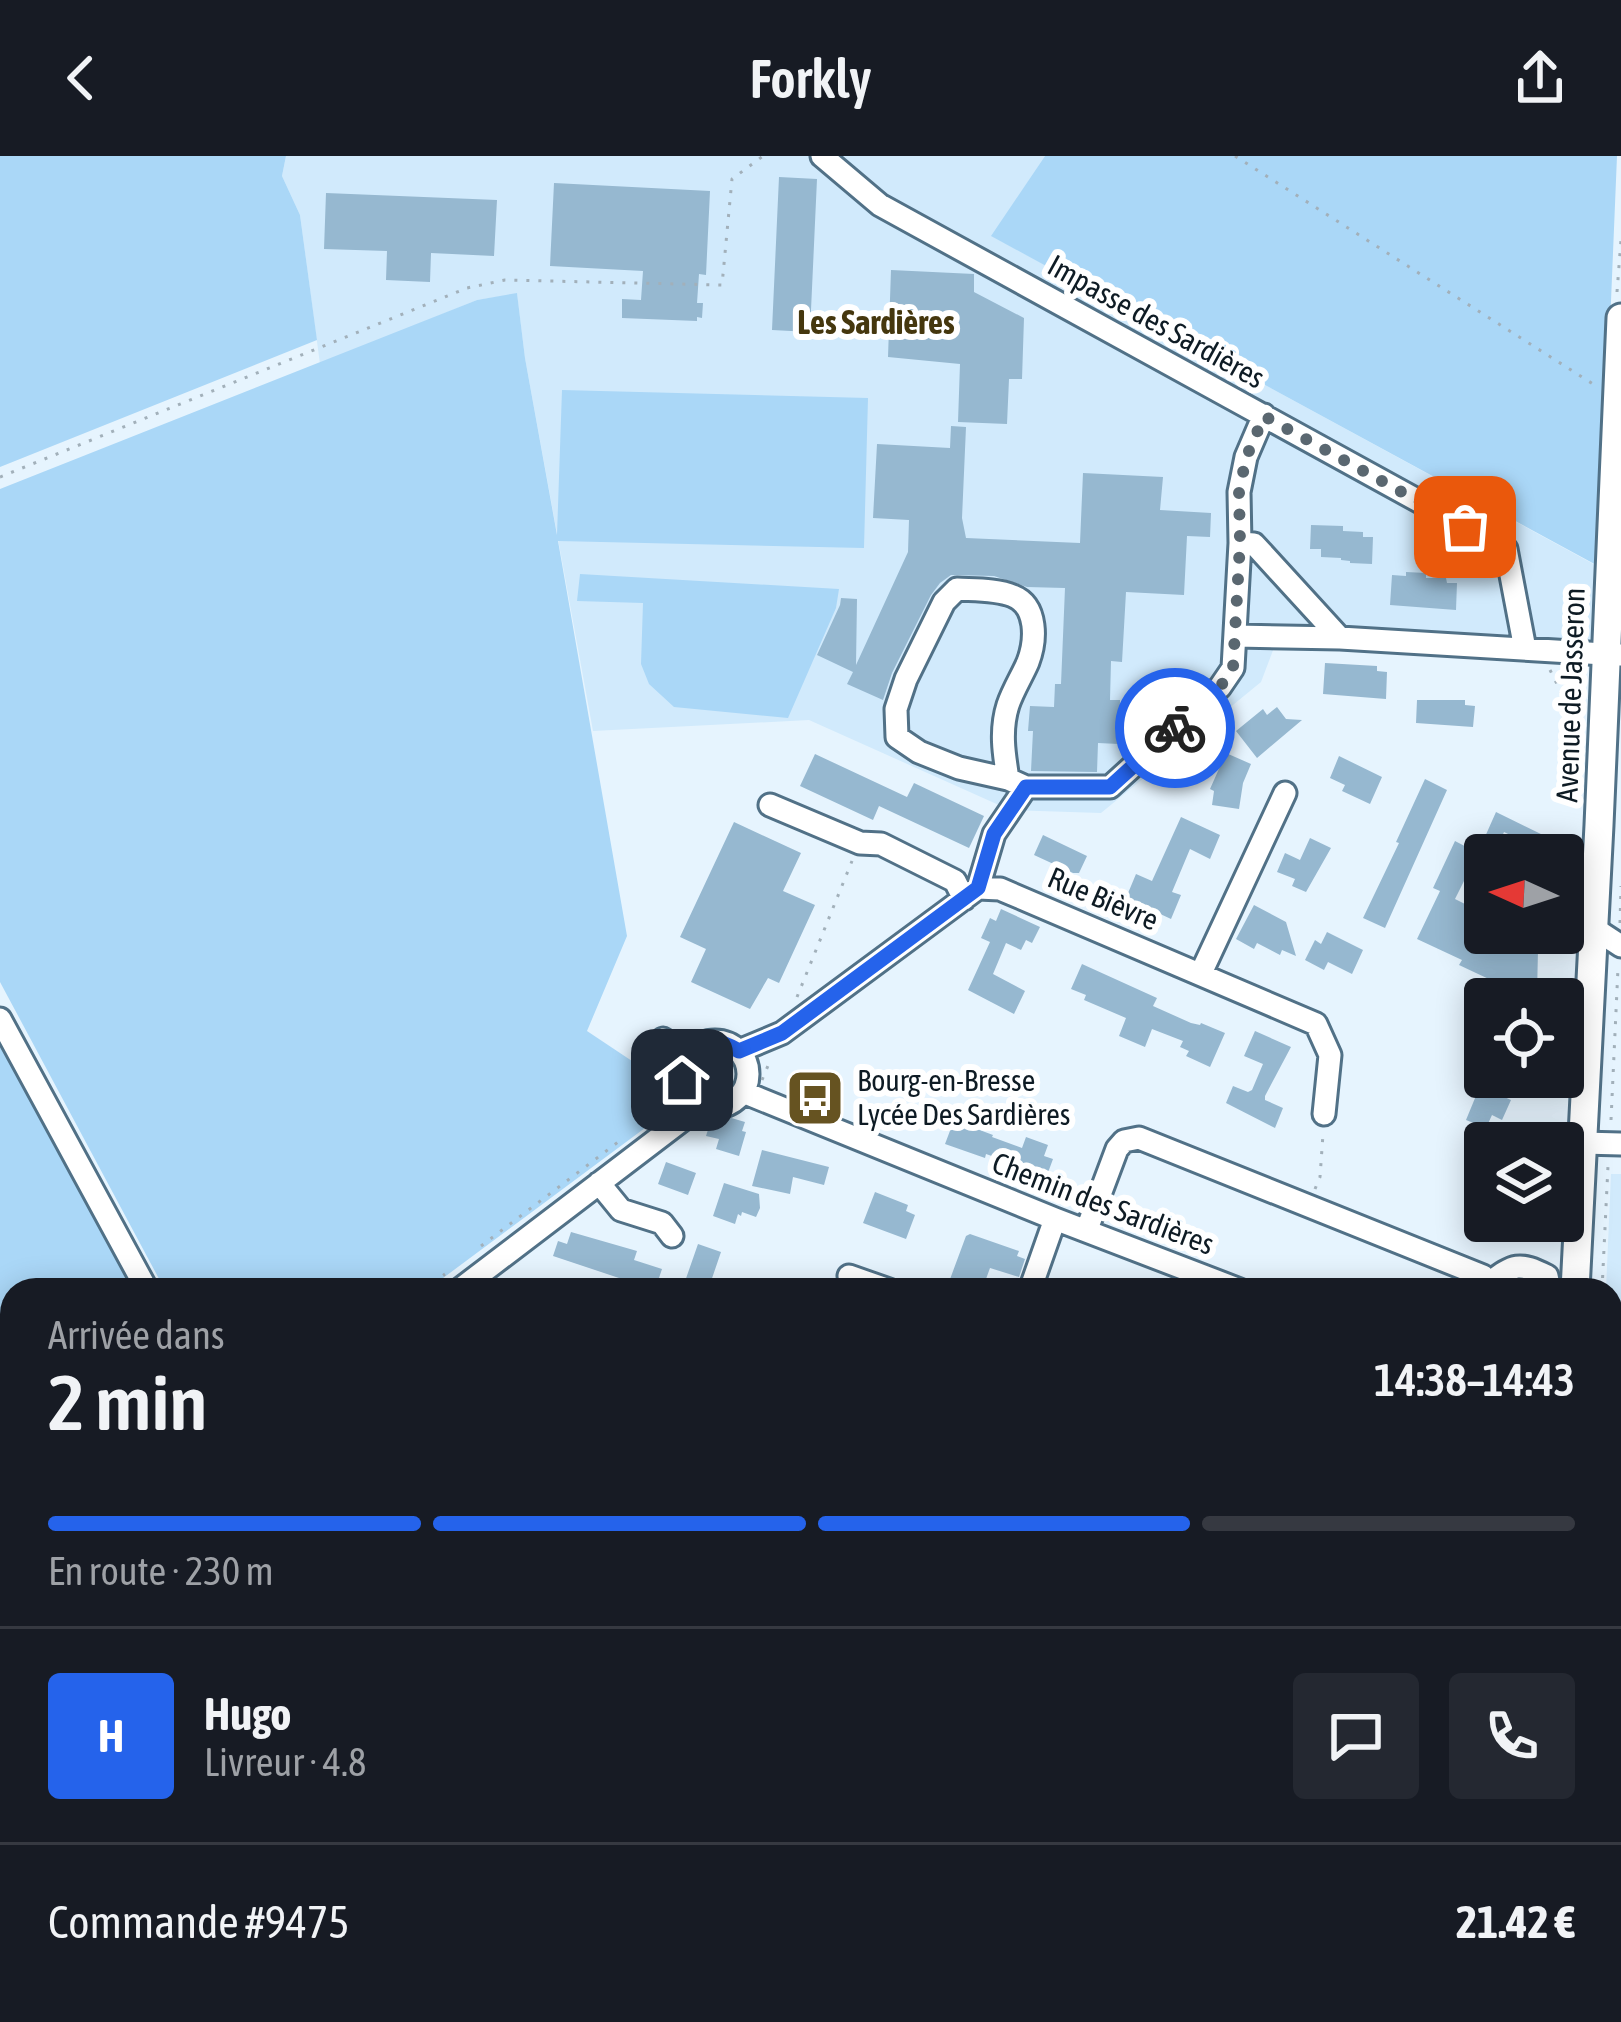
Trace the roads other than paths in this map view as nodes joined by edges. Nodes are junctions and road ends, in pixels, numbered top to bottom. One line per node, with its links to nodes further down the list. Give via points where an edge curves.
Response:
1 (822, 156): 3 (street, Impasse des Sardières, via 880,206)
2 (1621, 318): 8 (main road, Avenue de Jasseron)
3 (1264, 416): 4 (street, via 1239,492); 7 (street, Impasse des Sardières, via 1505,549)
4 (1240, 543): 5 (street); 6 (street, via 1254,544)
5 (1235, 636): 6 (street); 9 (street, via 1233,668 1220,687 1110,787)
6 (1340, 638): 7 (street)
7 (1536, 650): 8 (street)
8 (1613, 655): 13 (main road, Avenue de Jasseron)
9 (1017, 783): 9 (street, via 1002,744 1007,707 1030,657 1030,609 1015,596 957,589 906,679 897,737 959,768); 12 (street)
10 (1286, 793): 14 (street)
11 (770, 806): 12 (street, via 881,844)
12 (971, 894): 14 (street, Rue Bièvre, via 1000,889); 17 (street, via 782,1033)
13 (1609, 939): 24 (main road, Avenue de Jasseron)
14 (1202, 973): 22 (street, Rue Bièvre, via 1316,1024 1330,1055)
15 (0, 1019): 30 (street)
16 (663, 1039): 18 (street)
17 (739, 1051): 18 (street, via 715,1041); 20 (street)
18 (687, 1057): 19 (street)
19 (684, 1086): 21 (street); 23 (street)
20 (749, 1094): 21 (street); 26 (street, Chemin des Sardières)
21 (702, 1105): 23 (street)
22 (1324, 1114)
23 (658, 1138): 25 (street)
24 (1603, 1143): 38 (main road, Avenue de Jasseron); 39 (main road, Avenue de Jasseron)
25 (598, 1183): 28 (street, via 621,1210 662,1223); 31 (street)
26 (1055, 1219): 27 (street, Chemin des Sardières); 33 (street)
27 (1087, 1229): 34 (street, Chemin des Sardières); 35 (street, via 1117,1149 1139,1138)
28 (672, 1235)
29 (849, 1276): 32 (street)
30 (140, 1278)
31 (475, 1278)
32 (855, 1278)
33 (1034, 1278)
34 (1210, 1278)
35 (1485, 1278)
36 (1499, 1278): 37 (street, via 1525,1265)
37 (1547, 1278)
38 (1577, 1278)
39 (1592, 1278)

